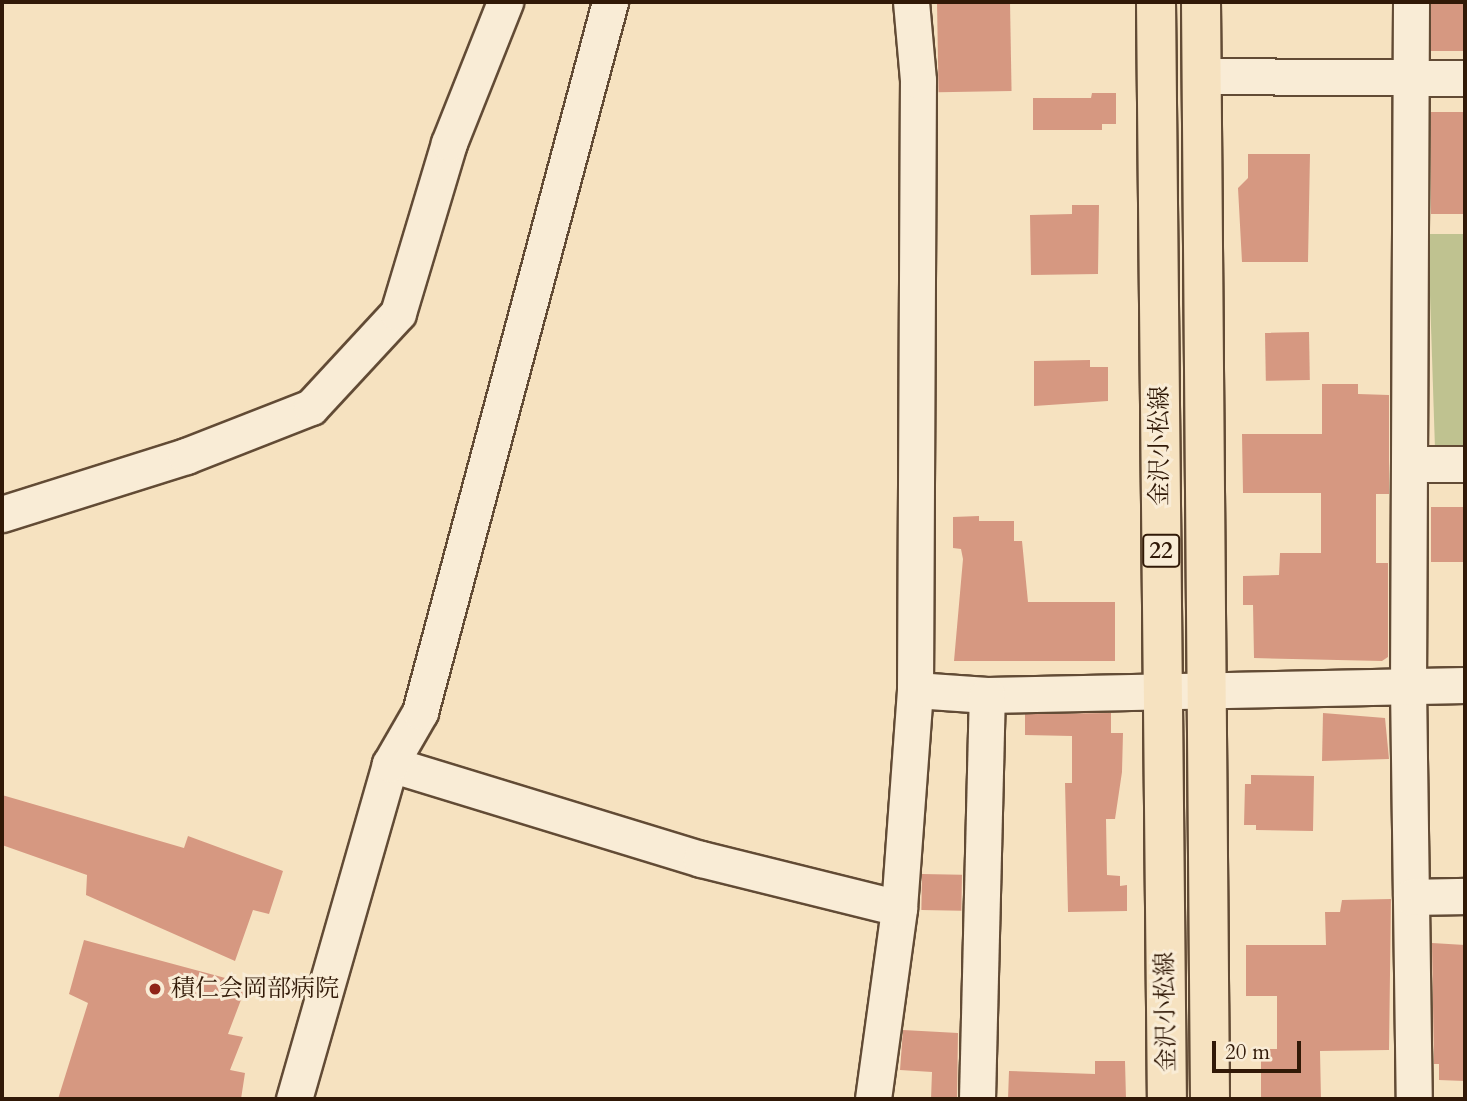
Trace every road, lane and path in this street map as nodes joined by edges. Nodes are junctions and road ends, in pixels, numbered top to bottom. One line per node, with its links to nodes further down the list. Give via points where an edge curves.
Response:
1 (505, 2): 12 (street, via 449,143 398,313 311,407 186,456)
2 (610, 2): 19 (street, via 420,712)
3 (911, 2): 15 (street, via 918,80)
4 (1156, 2): 16 (main road, 金沢小松線 / 22)
5 (1202, 2): 7 (main road, 金沢小松線 / 22)
6 (1411, 2): 8 (street)
7 (1202, 76): 8 (street); 17 (main road, 金沢小松線 / 22)
8 (1412, 76): 9 (street); 10 (street)
9 (1465, 78)
10 (1409, 464): 11 (street); 14 (street)
11 (1465, 464)
12 (2, 514)
13 (1465, 685): 14 (street)
14 (1408, 686): 17 (street); 21 (street)
15 (915, 690): 18 (street); 22 (street)
16 (1162, 690): 17 (street); 18 (street); 26 (main road, 金沢小松線 / 22)
17 (1210, 692): 27 (main road, 金沢小松線 / 22)
18 (987, 695): 25 (street)
19 (390, 764): 22 (street, via 701,859); 23 (street)
20 (1465, 896): 21 (street)
21 (1411, 897): 28 (street)
22 (899, 908): 24 (street)
23 (294, 1099)
24 (873, 1099)
25 (977, 1099)
26 (1167, 1099)
27 (1210, 1099)
28 (1414, 1099)

